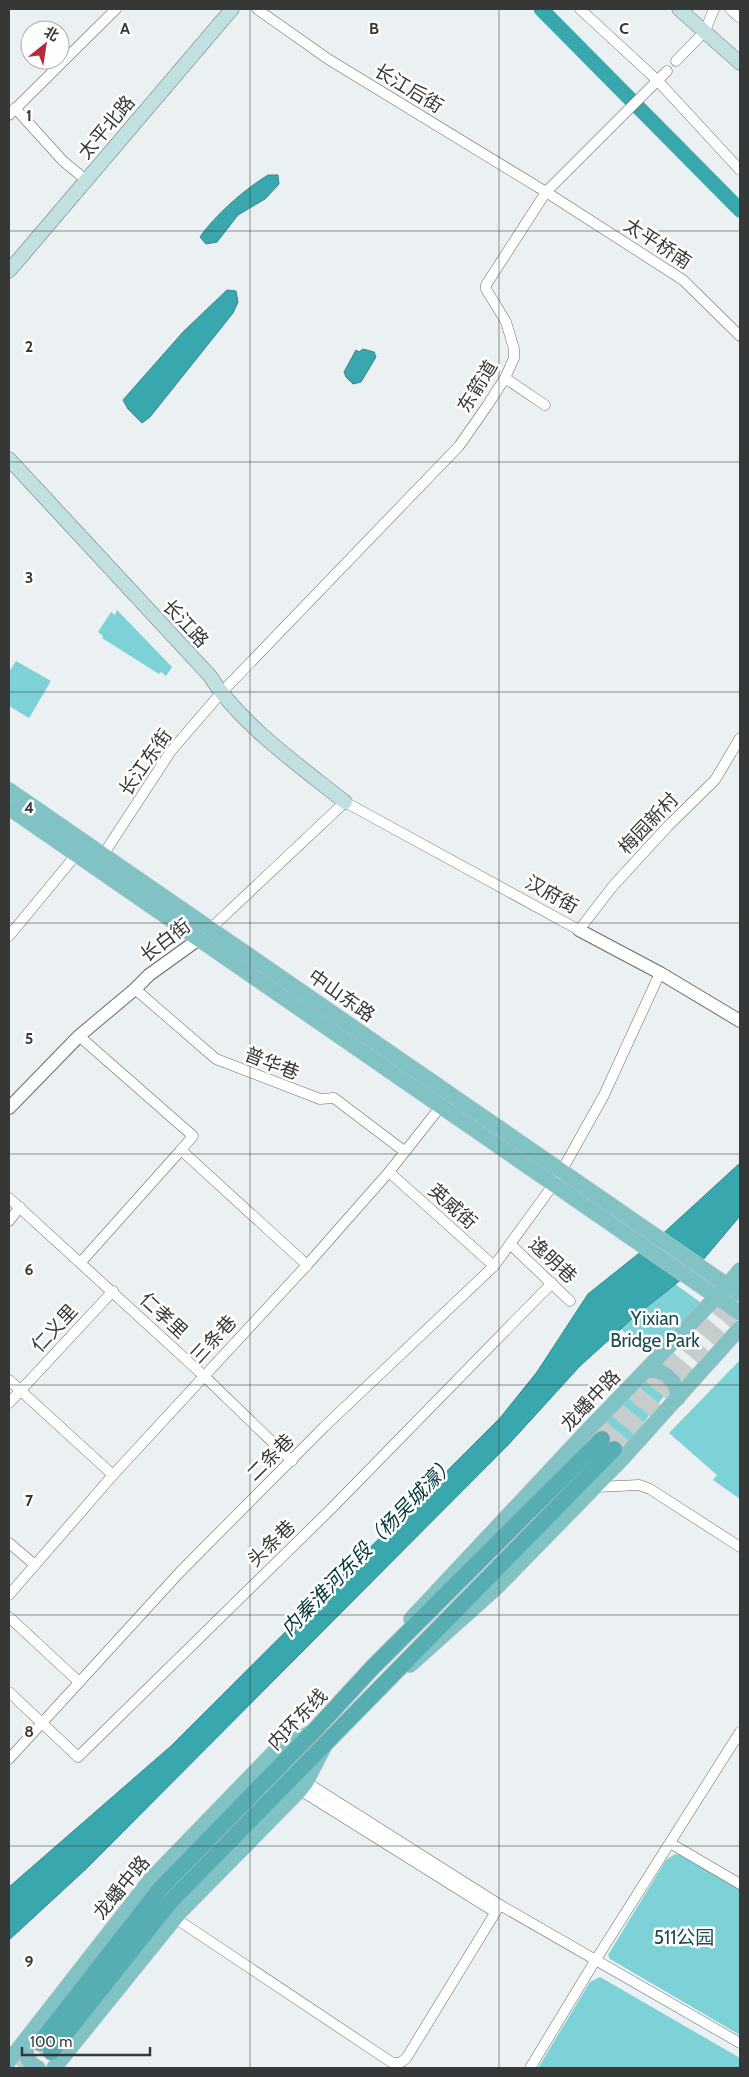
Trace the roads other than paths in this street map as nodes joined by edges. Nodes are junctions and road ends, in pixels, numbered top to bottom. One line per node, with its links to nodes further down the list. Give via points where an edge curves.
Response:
1 (114, 9): 14 (street)
2 (232, 9): 16 (main road, 太平北路)
3 (258, 9): 17 (street, 长江后街, via 328,59)
4 (580, 9): 13 (street)
5 (679, 9): 9 (main road)
6 (714, 9): 9 (street)
7 (730, 9): 8 (street)
8 (740, 18)
9 (705, 31): 10 (street); 11 (main road)
10 (676, 61)
11 (740, 64)
12 (667, 71): 13 (street, 东箭道)
13 (657, 80): 15 (street); 17 (street, 东箭道)
14 (12, 111): 16 (street)
15 (740, 170)
16 (86, 180): 18 (main road, 太平北路)
17 (546, 192): 19 (street, 太平桥南, via 684,280); 20 (street, 东箭道, via 486,285 512,335 514,358)
18 (9, 271)
19 (740, 336)
20 (505, 378): 21 (street); 23 (street, 东箭道, via 459,446)
21 (545, 405)
22 (9, 460): 23 (main road, 长江路, via 210,676)
23 (221, 693): 26 (main road, 长江路, via 262,734); 29 (street, 长江东街, via 171,751)
24 (740, 738): 31 (street, 梅园新村, via 715,780 613,886)
25 (9, 790): 29 (main road, 中山东路)
26 (345, 802): 30 (street, 长白街); 31 (street, 汉府街)
27 (9, 808): 28 (main road, 中山东路)
28 (76, 855): 32 (street); 33 (main road, 中山东路)
29 (103, 855): 30 (main road, 中山东路)
30 (210, 929): 33 (street, 长白街); 43 (main road, 中山东路)
31 (579, 930): 34 (street, 汉府街)
32 (9, 936)
33 (199, 939): 35 (street, 长白街, via 149,975); 38 (main road, 中山东路)
34 (660, 973): 36 (street, 汉府街); 43 (street, via 604,1095)
35 (136, 989): 37 (street, 长白街); 41 (street, 普华巷, via 220,1061 320,1099 334,1098)
36 (740, 1021)
37 (79, 1036): 39 (street, 长白街); 40 (street, via 194,1136)
38 (441, 1106): 41 (street, 三条巷); 43 (main road, 中山东路)
39 (9, 1108)
40 (181, 1150): 48 (street); 49 (street)
41 (404, 1151): 42 (street, 三条巷)
42 (389, 1172): 49 (street, 三条巷); 50 (street, 英威街)
43 (557, 1179): 47 (street, 二条巷); 53 (main road, 中山东路, via 652,1232); 56 (main road, 中山东路)
44 (9, 1198): 45 (street, 仁孝里)
45 (20, 1207): 46 (street); 48 (street, 仁孝里)
46 (9, 1221)
47 (511, 1245): 50 (street, 二条巷); 52 (street, 逸明巷)
48 (81, 1262): 54 (street, 仁孝里)
49 (307, 1264): 61 (street, 三条巷)
50 (494, 1266): 66 (street, 二条巷, via 404,1349)
51 (740, 1270): 53 (main road, 龙蟠中路)
52 (552, 1282): 57 (street, 逸明巷); 78 (street, 头条巷, via 330,1510 78,1757)
53 (728, 1285): 55 (main road); 56 (main road, 龙蟠中路)
54 (113, 1291): 61 (street, 仁孝里); 63 (street, 仁义里)
55 (740, 1294)
56 (717, 1297): 58 (main road); 60 (main road, 龙蟠中路)
57 (570, 1301)
58 (740, 1313)
59 (740, 1328): 64 (main road)
60 (644, 1372): 64 (main road, via 653,1369 665,1374 675,1385); 74 (main road, 龙蟠中路, via 410,1620)
61 (203, 1375): 66 (street, 仁孝里); 67 (street, 三条巷)
62 (9, 1380): 63 (street)
63 (20, 1390): 65 (street, 仁义里); 67 (street)
64 (678, 1398): 68 (main road)
65 (9, 1403)
66 (292, 1461): 75 (street, 二条巷, via 180,1572)
67 (112, 1475): 71 (street, 三条巷)
68 (596, 1487): 70 (street, via 639,1485 650,1489); 77 (main road, via 433,1647)
69 (9, 1543): 71 (street)
70 (740, 1547)
71 (35, 1565): 72 (street, 三条巷)
72 (9, 1595)
73 (9, 1617): 75 (street)
74 (373, 1667): 77 (highway, 内环东线, via 608,1444); 80 (highway, 内环东线)
75 (79, 1682): 78 (street, 二条巷)
76 (9, 1692): 78 (street, 头条巷)
77 (375, 1693): 80 (highway, 内环东线)
78 (41, 1724): 81 (street, 二条巷)
79 (740, 1732): 83 (street)
80 (321, 1736): 82 (main road, 龙蟠中路); 89 (highway, 内环东线, via 160,1889); 89 (main road, 龙蟠中路, via 276,1750 151,1880)
81 (9, 1759)
82 (303, 1786): 85 (street); 86 (main road, 龙蟠中路)
83 (670, 1843): 84 (street); 87 (street)
84 (740, 1884)
85 (497, 1909): 86 (street, via 407,2057 397,2064); 87 (street)
86 (175, 1918): 89 (main road, 龙蟠中路)
87 (595, 1961): 88 (street); 92 (street)
88 (740, 2043)
89 (47, 2055): 90 (main road, 龙蟠中路); 91 (main road, via 26,2054 28,2062)
90 (9, 2061)
91 (38, 2068)
92 (530, 2068)

